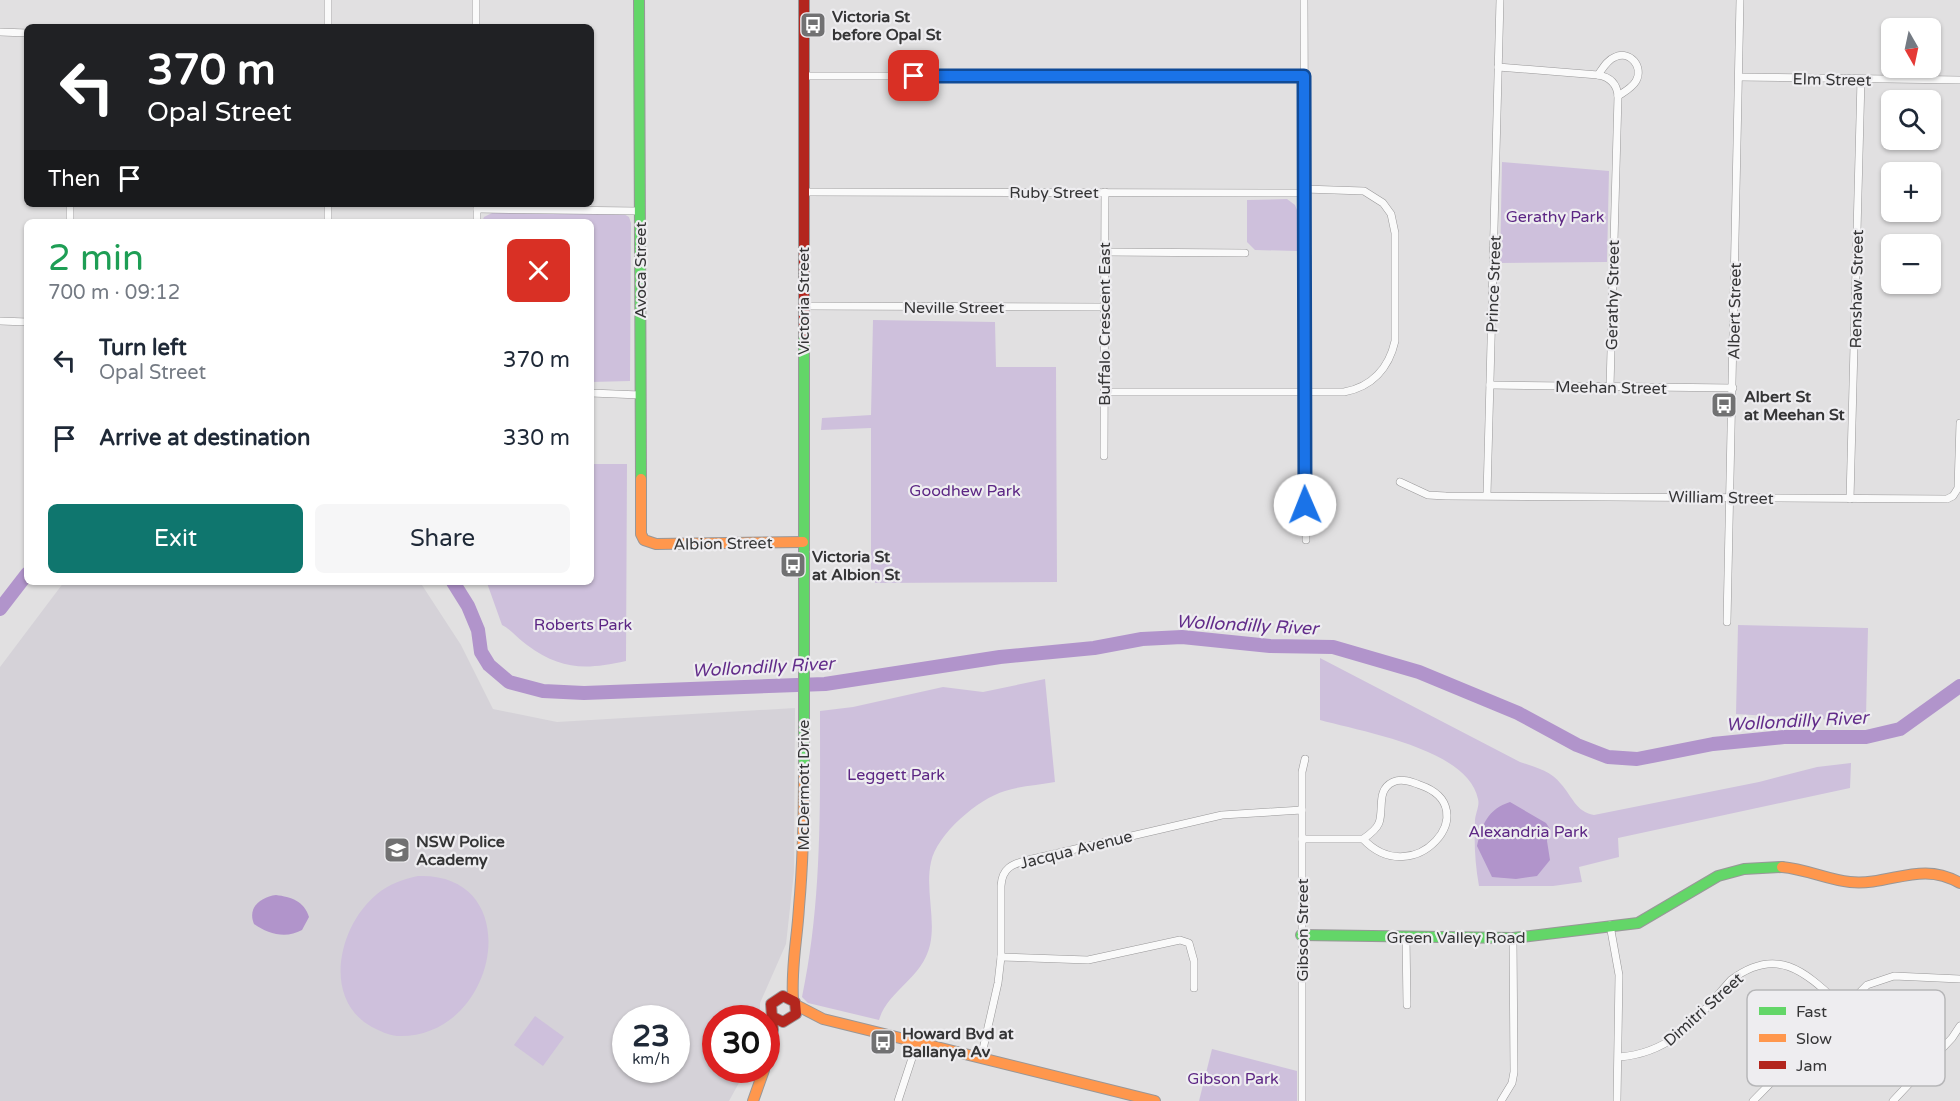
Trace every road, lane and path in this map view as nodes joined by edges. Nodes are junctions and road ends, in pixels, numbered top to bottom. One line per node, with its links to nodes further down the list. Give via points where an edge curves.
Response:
1 (328, 0): 8 (street)
2 (476, 0): 9 (street)
3 (639, 0): 24 (street, Avoca Street)
4 (804, 0): 14 (street, Victoria Street)
5 (1304, 0): 15 (street)
6 (1500, 0): 12 (street, Prince Street)
7 (1740, 0): 16 (street, Albert Street)
8 (328, 24)
9 (476, 24)
10 (0, 32): 11 (street)
11 (24, 33)
12 (1498, 68): 13 (street); 31 (street, Prince Street)
13 (1598, 75): 19 (street, via 1613,82); 19 (street, via 1618,56 1635,62 1639,70 1637,79)
14 (804, 76): 15 (street); 21 (street, Victoria Street)
15 (1304, 76): 20 (street)
16 (1739, 77): 17 (street, Elm Street); 33 (street, Albert Street)
17 (1861, 79): 18 (street, Elm Street); 43 (street, Renshaw Street)
18 (1960, 80)
19 (1618, 96): 32 (street, Gerathy Street)
20 (1304, 191): 22 (street, Ruby Street); 36 (street); 36 (street, Ruby Street, via 1357,190 1387,208 1393,220 1395,249 1395,341 1378,375 1359,388)
21 (804, 192): 22 (street, Ruby Street); 27 (street, Victoria Street)
22 (1105, 192): 25 (street, Buffalo Crescent East)
23 (509, 207): 24 (street)
24 (639, 211): 37 (street, Avoca Street)
25 (1104, 252): 26 (street); 28 (street, Buffalo Crescent East)
26 (1245, 253)
27 (803, 306): 28 (street, Neville Street); 46 (street, Victoria Street)
28 (1104, 307): 34 (street, Buffalo Crescent East)
29 (0, 321): 30 (street)
30 (24, 322)
31 (1490, 385): 32 (street, Meehan Street); 41 (street, Prince Street)
32 (1610, 387): 33 (street, Meehan Street)
33 (1733, 388): 42 (street, Albert Street)
34 (1104, 392): 36 (street, Ruby Street); 39 (street, Buffalo Crescent East)
35 (594, 393): 37 (street)
36 (1303, 393): 45 (street)
37 (640, 395): 44 (street, Avoca Street, via 640,527)
38 (1960, 423): 43 (street, William Street, via 1958,483 1953,496 1943,500)
39 (1104, 456)
40 (1400, 482): 41 (street, William Street, via 1428,495)
41 (1487, 495): 42 (street, William Street)
42 (1730, 497): 43 (street, William Street); 48 (street, Albert Street)
43 (1850, 499)
44 (644, 540): 46 (street, Albion Street, via 656,544)
45 (1306, 540)
46 (803, 542): 47 (street, Victoria Street)
47 (804, 602): 59 (street, McDermott Drive, via 803,841)
48 (1727, 622)
49 (1305, 759): 50 (street, Gibson Street)
50 (1302, 810): 51 (street, Gibson Street); 58 (street, Jacqua Avenue, via 1222,815 1016,863 1006,868 1002,876)
51 (1302, 839): 52 (street); 55 (street, Gibson Street)
52 (1363, 839): 52 (street, via 1378,853 1389,856 1420,853 1442,834 1448,818 1444,803 1428,788 1405,780 1393,782 1383,791 1378,826)
53 (1960, 883): 54 (street, Green Valley Road, via 1938,872 1852,882 1788,866 1750,867 1702,882 1651,918)
54 (1610, 926): 57 (street, Green Valley Road); 75 (street, via 1619,975)
55 (1302, 935): 56 (street, Green Valley Road); 84 (street, Gibson Street)
56 (1406, 937): 57 (street, Green Valley Road); 67 (street)
57 (1513, 938): 85 (street, via 1514,1072)
58 (1001, 957): 61 (street, via 1088,960 1180,940 1189,943 1192,951); 76 (street, Jacqua Avenue)
59 (791, 967): 64 (street, McDermott Drive); 65 (street, McDermott Drive)
60 (1960, 979): 63 (street, via 1894,976)
61 (1194, 988)
62 (1824, 990): 75 (street, Dimitri Street, via 1789,965 1763,964 1731,980 1668,1043 1647,1054)
63 (1862, 990)
64 (777, 998): 65 (street, via 783,996); 66 (street)
65 (794, 1002): 68 (street); 69 (street, via 796,1014)
66 (771, 1005)
67 (1407, 1005)
68 (823, 1018): 69 (street); 73 (street)
69 (789, 1021): 70 (street); 72 (street)
70 (780, 1022)
71 (1960, 1026): 74 (street)
72 (780, 1034)
73 (917, 1043): 76 (street); 82 (street)
74 (1945, 1043)
75 (1619, 1057): 86 (street)
76 (981, 1058): 80 (street)
77 (759, 1083): 81 (street)
78 (1767, 1086): 87 (street)
79 (1906, 1086): 88 (street)
80 (1118, 1097): 83 (street)
81 (753, 1101)
82 (898, 1101)
83 (1155, 1101)
84 (1302, 1101)
85 (1501, 1101)
86 (1617, 1101)
87 (1753, 1101)
88 (1893, 1101)

